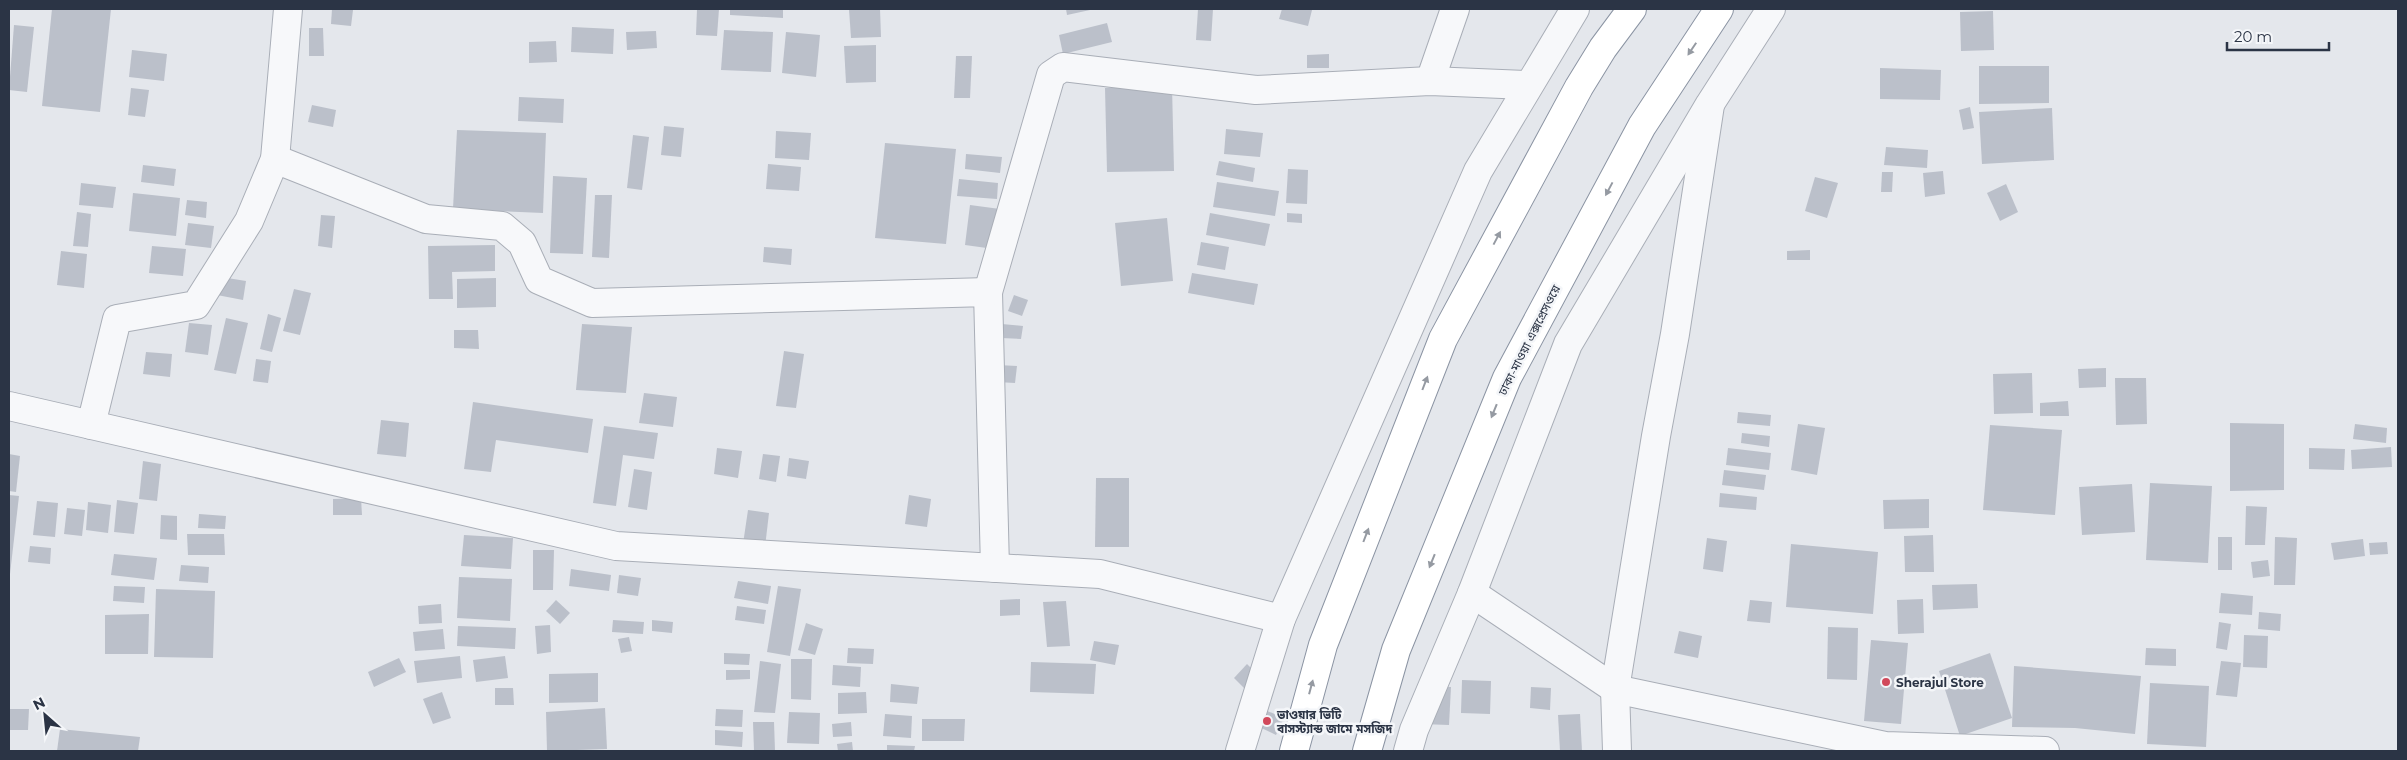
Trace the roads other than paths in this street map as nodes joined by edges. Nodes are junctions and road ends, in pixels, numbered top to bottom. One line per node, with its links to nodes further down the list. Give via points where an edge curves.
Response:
1 (288, 9): 10 (street)
2 (1455, 9): 7 (street)
3 (1574, 9): 8 (street)
4 (1632, 9): 19 (highway, one-way to 4, via 1323,646 1443,339 1579,87)
5 (1719, 9): 20 (highway, ঢাকা-মাওয়া এক্সপ্রেসওয়ে, one-way to 20, via 1642,126 1507,378 1396,650)
6 (1771, 9): 9 (street)
7 (1430, 81): 8 (street); 11 (street, via 1256,90 1063,67 1056,70 1051,75)
8 (1527, 85): 16 (street, via 1478,171)
9 (1710, 104): 15 (street, via 1568,344); 17 (street)
10 (275, 160): 11 (street, via 426,219 502,226 522,243 539,280 592,303); 13 (street, via 249,221 196,305 117,319)
11 (988, 292): 14 (street)
12 (9, 406): 13 (street)
13 (91, 424): 14 (street, via 616,546)
14 (995, 568): 16 (street, via 1100,574)
15 (1472, 593): 17 (street); 21 (street)
16 (1281, 619): 18 (street)
17 (1615, 689): 22 (street); 23 (street, via 1885,746)
18 (1240, 751)
19 (1294, 751)
20 (1367, 751)
21 (1408, 751)
22 (1617, 751)
23 (2045, 751)

